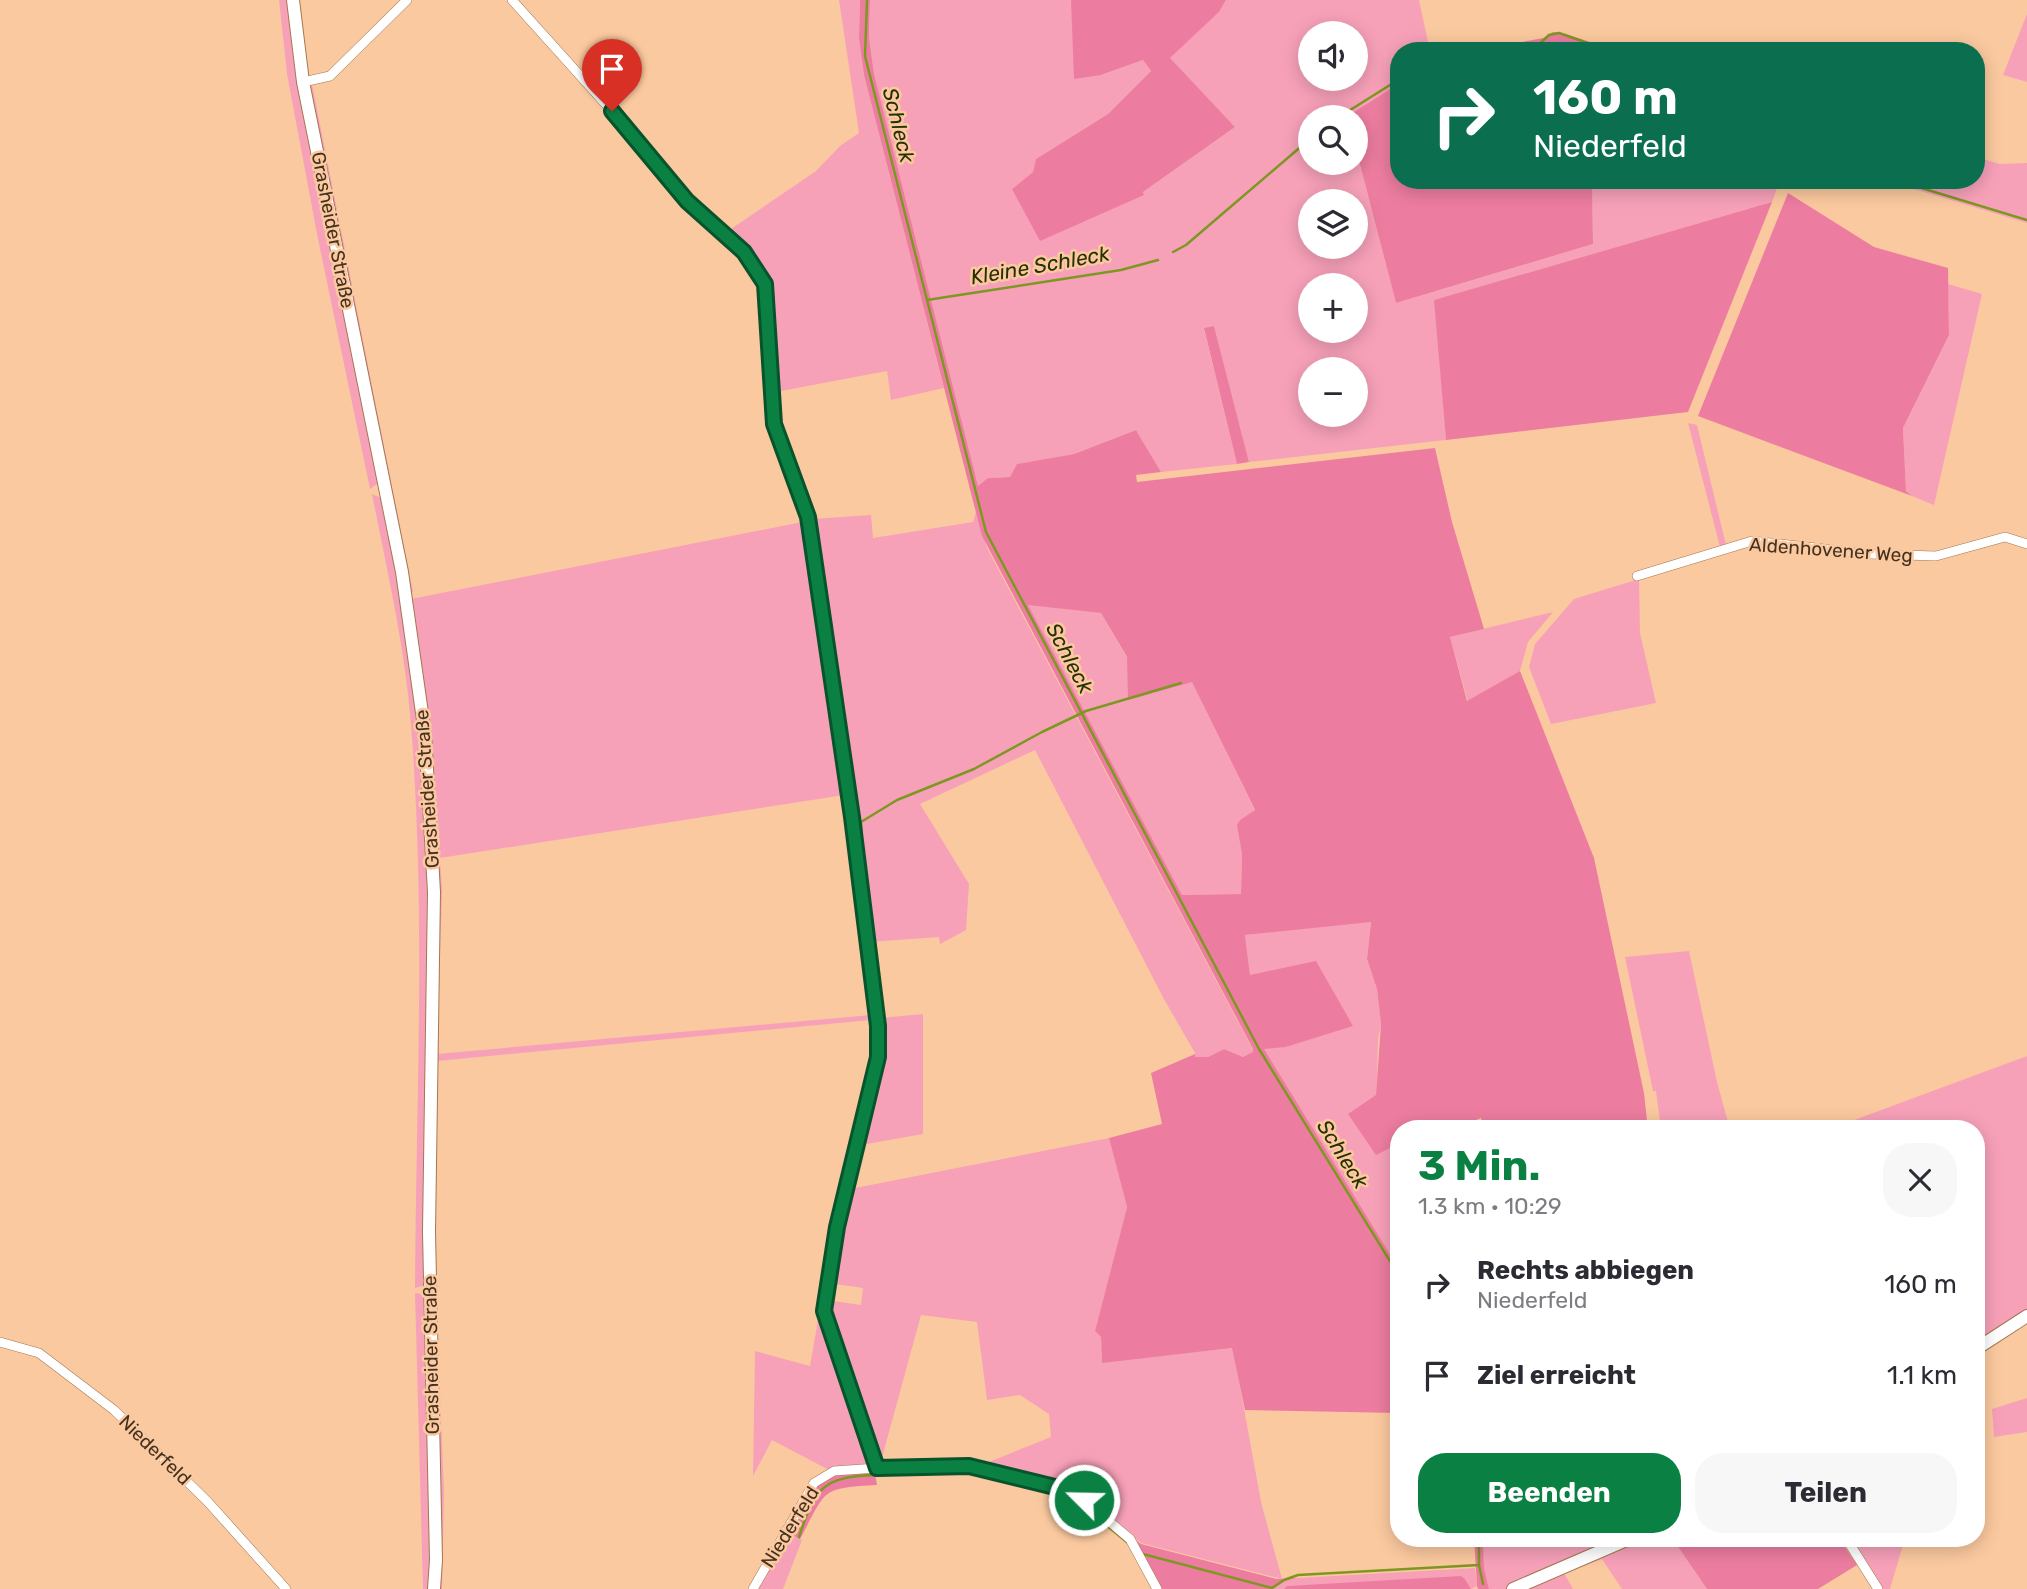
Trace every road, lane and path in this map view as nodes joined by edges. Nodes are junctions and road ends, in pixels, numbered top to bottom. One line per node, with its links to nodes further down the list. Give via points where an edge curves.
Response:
1 (293, 0): 4 (street, Grasheider Straße)
2 (407, 0): 4 (street, via 330,76)
3 (512, 0): 10 (street, via 687,201 744,252 765,284 774,424 808,517 878,1026 878,1057 837,1227 824,1311)
4 (303, 82): 14 (street, Grasheider Straße, via 402,572 425,734 434,892 429,1232)
5 (2027, 544): 6 (street, Aldenhovener Weg, via 2005,537 1936,556 1752,541)
6 (1637, 576)
7 (2027, 1316): 9 (street)
8 (0, 1342): 13 (street, Niederfeld, via 39,1353 114,1410 208,1502)
9 (1985, 1343)
10 (877, 1468): 15 (street, Niederfeld, via 834,1471 814,1483); 16 (street, Niederfeld, via 969,1466 1063,1489 1084,1500 1130,1539)
11 (1610, 1547): 17 (street)
12 (1852, 1547): 18 (street)
13 (286, 1589)
14 (434, 1589)
15 (753, 1589)
16 (1157, 1589)
17 (1513, 1589)
18 (1878, 1589)

